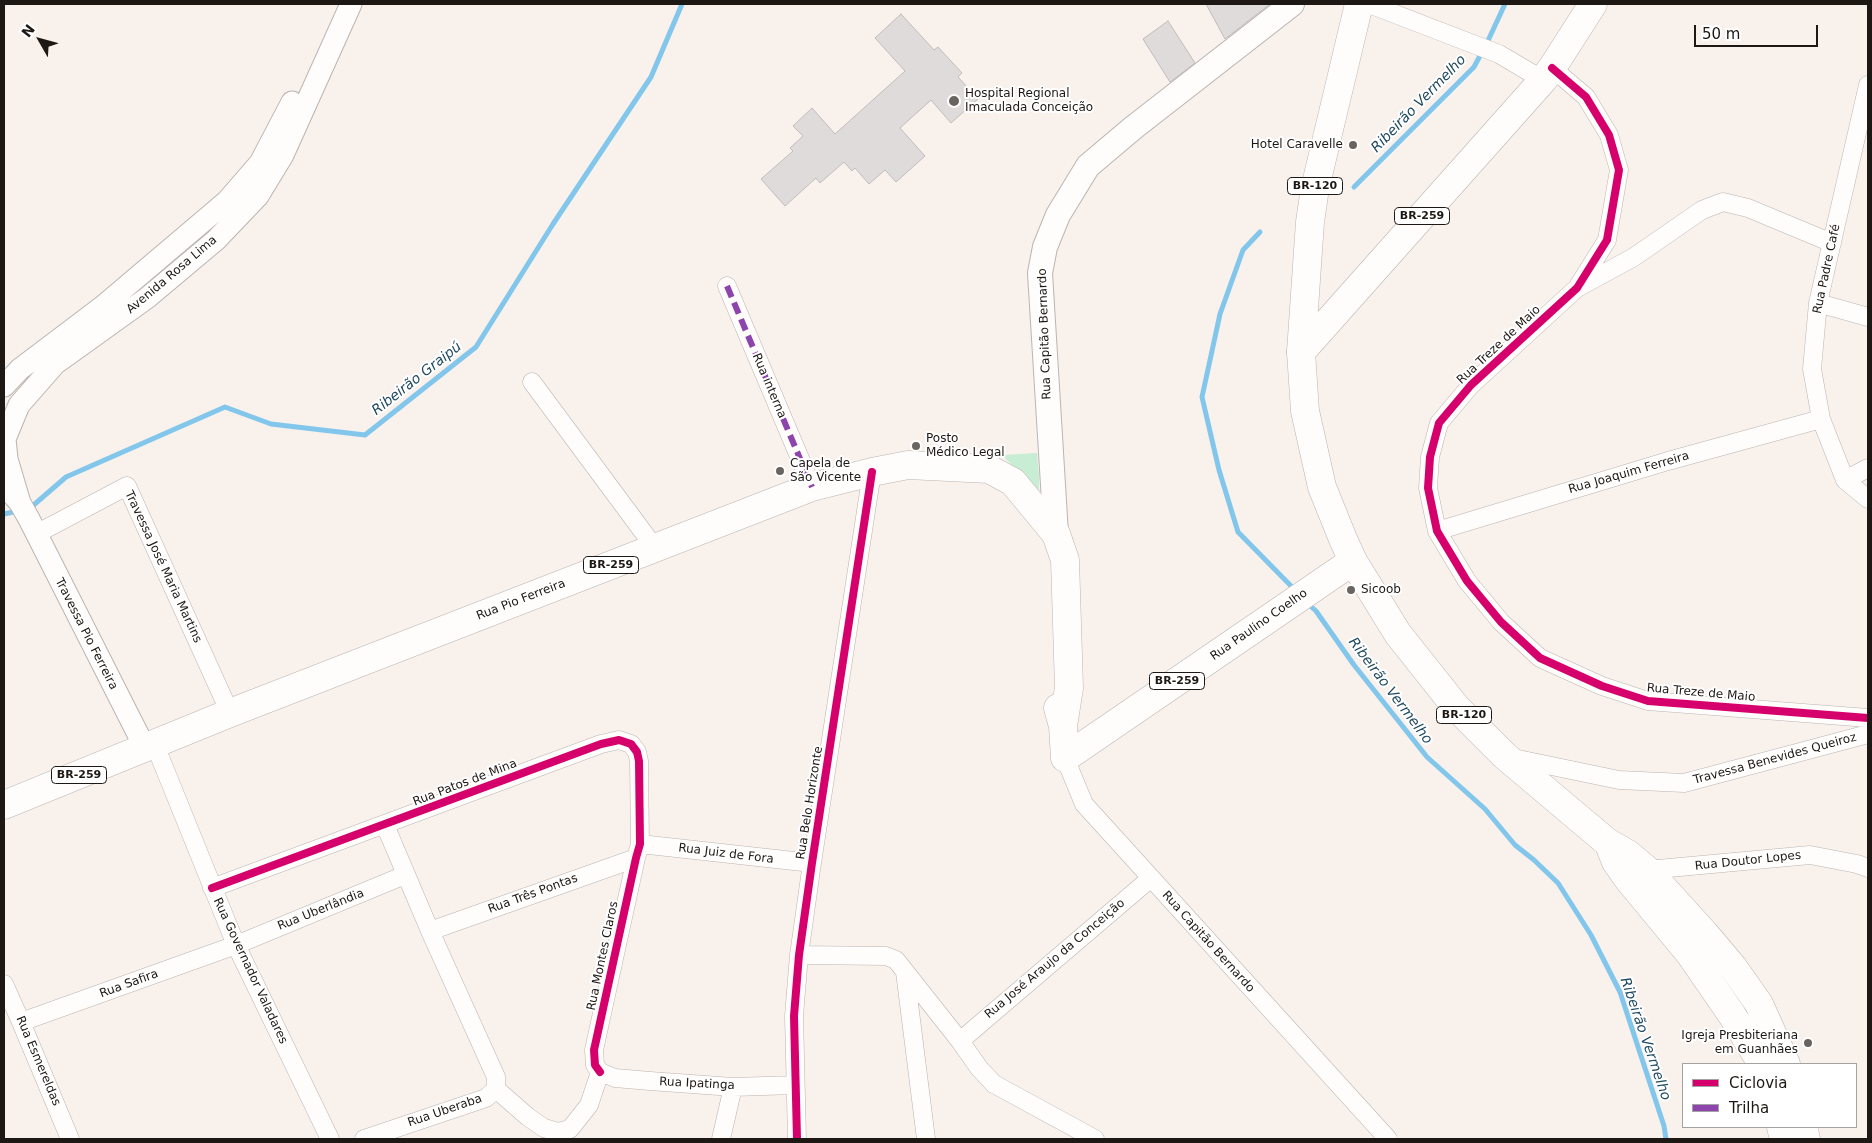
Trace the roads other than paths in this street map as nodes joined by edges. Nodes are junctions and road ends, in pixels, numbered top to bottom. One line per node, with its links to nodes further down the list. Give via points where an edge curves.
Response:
1 (337, 4): 16 (street, Avenida Rosa Lima, via 260,163 226,202 102,307 20,369)
2 (351, 4): 18 (street, Avenida Rosa Lima, via 282,155 258,196 216,240 147,298 55,364 19,405)
3 (1292, 4): 27 (main road, Rua Capitão Bernardo, via 1088,166 1058,214 1045,247 1040,273)
4 (1369, 4): 7 (street, Rua Treze de Maio)
5 (1594, 4): 7 (main road, BR-259)
6 (1351, 11): 14 (main road, BR-120, via 1310,222)
7 (1547, 74): 11 (street, Rua Treze de Maio, via 1586,97 1609,135 1619,170 1607,240); 14 (main road, BR-259)
8 (1868, 86): 9 (street, Rua Padre Café)
9 (1832, 243): 11 (street, via 1748,208 1723,202 1702,210 1634,258); 12 (street, Rua Padre Café)
10 (727, 286): 23 (street, Rua interna)
11 (1577, 288): 26 (street, Rua Treze de Maio, via 1470,384 1440,422 1430,457 1428,488)
12 (1818, 304): 13 (street); 17 (street, Rua Padre Café, via 1812,369)
13 (1868, 317)
14 (1301, 352): 29 (main road, BR-120, via 1305,411 1322,487)
15 (532, 382): 28 (street)
16 (4, 386)
17 (1821, 419): 21 (street, Rua Padre Café); 26 (street, Rua Joaquim Ferreira, via 1668,461)
18 (5, 439): 25 (street, Avenida Rosa Lima, via 7,459)
19 (1868, 468): 21 (street)
20 (872, 472): 23 (main road, Rua Pio Ferreira / BR-259); 27 (main road, Rua Pio Ferreira / BR-259, via 908,465 989,469 1013,482); 39 (street, Rua Belo Horizonte)
21 (1845, 480): 24 (street, Rua Padre Café)
22 (4, 483): 25 (street)
23 (812, 487): 28 (main road, Rua Pio Ferreira / BR-259)
24 (1868, 499)
25 (28, 519): 30 (street, Travessa José Maria Martins, via 127,486); 33 (street, Travessa Pio Ferreira)
26 (1437, 531): 31 (street, Rua Treze de Maio, via 1467,581 1502,622 1540,658 1602,686 1648,701)
27 (1056, 534): 35 (main road, Rua Capitão Bernardo, via 1049,567 1054,690 1063,726)
28 (655, 548): 30 (main road, Rua Pio Ferreira / BR-259)
29 (1354, 560): 34 (main road, BR-120, via 1398,634 1456,707); 35 (main road, Rua Paulino Coelho / BR-259)
30 (230, 713): 33 (main road, Rua Pio Ferreira / BR-259)
31 (1868, 718)
32 (1868, 734): 34 (street, Travessa Benevides Queiroz, via 1684,783 1619,780)
33 (150, 747): 36 (main road, Rua Pio Ferreira / BR-259); 44 (street, Rua Governador Valadares)
34 (1505, 756): 42 (main road, BR-120, via 1608,842 1616,862)
35 (1065, 758): 43 (street, Rua Capitão Bernardo, via 1084,804)
36 (4, 805)
37 (385, 825): 38 (street, Rua Patos de Mina, via 619,740 632,744 639,761); 41 (street); 44 (street, Rua Patos de Mina)
38 (638, 851): 39 (street, Rua Juiz de Fora); 45 (street, Rua Três Pontas); 54 (street, Rua Montes Claros, via 594,1050 595,1065)
39 (812, 863): 47 (street, Rua Belo Horizonte)
40 (1868, 868): 42 (street, Rua Doutor Lopes, via 1810,855)
41 (405, 875): 45 (street); 46 (street, Rua Uberlândia)
42 (1637, 875): 52 (main road, BR-120); 53 (main road, via 1733,967 1759,1004)
43 (1151, 878): 51 (street, Rua José Araujo da Conceição); 65 (street, Rua Capitão Bernardo)
44 (212, 888): 46 (street, Rua Governador Valadares)
45 (430, 931): 57 (street, via 496,1077)
46 (236, 945): 50 (street, Rua Safira); 59 (street, Rua Governador Valadares)
47 (799, 955): 48 (street, via 886,956 896,960); 55 (street, Rua Belo Horizonte, via 794,1016)
48 (906, 972): 51 (street); 63 (street)
49 (4, 984): 50 (street, Rua Esmereldas)
50 (22, 1022): 58 (street, Rua Esmereldas)
51 (960, 1041): 64 (street, via 994,1084)
52 (1761, 1063)
53 (1786, 1063)
54 (600, 1072): 56 (street, Rua Ipatinga, via 615,1078); 57 (street, via 588,1105 570,1129 558,1132 544,1128 528,1117)
55 (795, 1085): 56 (street, Rua Ipatinga); 62 (street, Rua Belo Horizonte)
56 (733, 1087): 61 (street)
57 (496, 1089): 60 (street, Rua Uberaba, via 486,1098)
58 (70, 1139)
59 (330, 1139)
60 (364, 1139)
61 (721, 1139)
62 (797, 1139)
63 (926, 1139)
64 (1095, 1139)
65 (1388, 1139)

